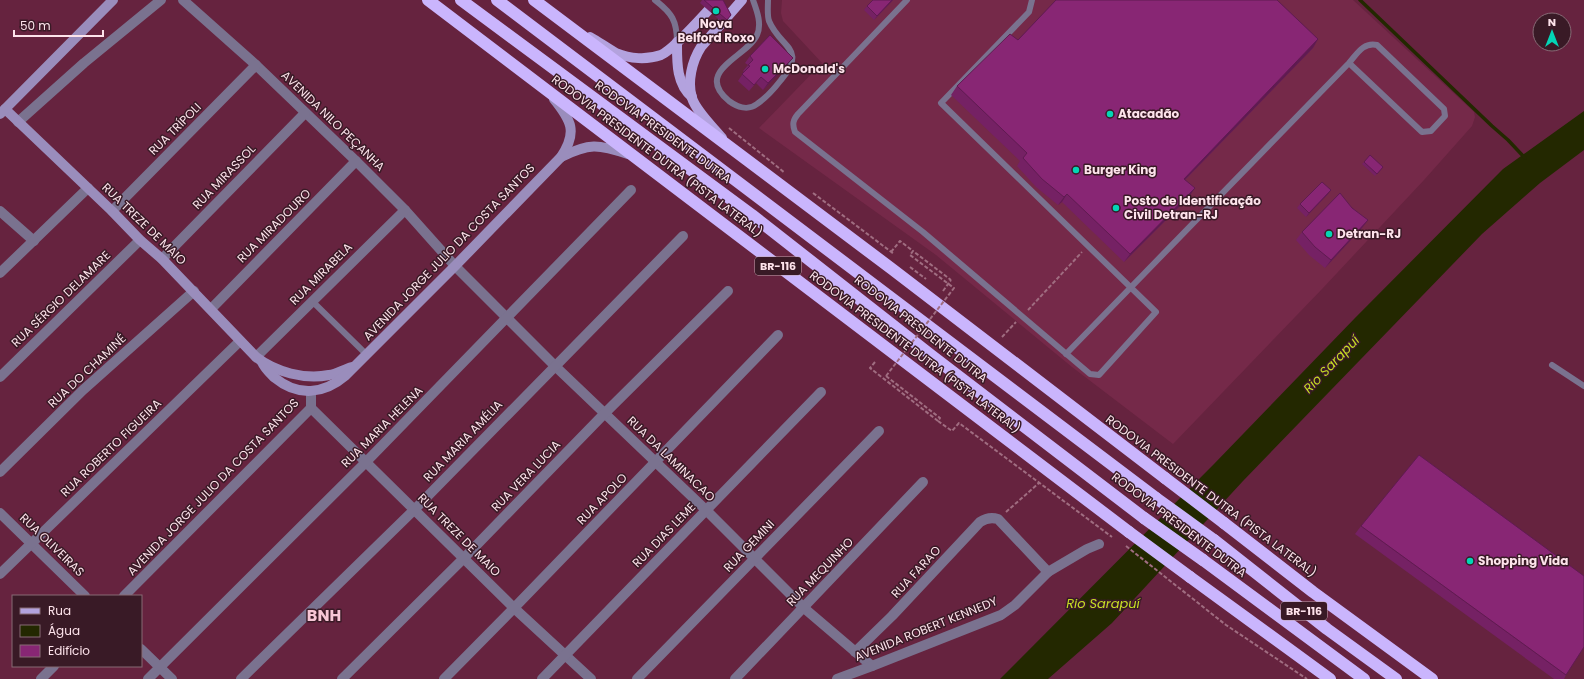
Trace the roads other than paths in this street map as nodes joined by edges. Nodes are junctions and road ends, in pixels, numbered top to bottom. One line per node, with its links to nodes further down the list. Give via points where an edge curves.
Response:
1 (113, 0): 21 (main road)
2 (161, 0): 23 (street, via 84,63)
3 (428, 0): 19 (highway, RODOVIA PRESIDENTE DUTRA (PISTA LATERAL) / BR-116)
4 (461, 0): 95 (highway, RODOVIA PRESIDENTE DUTRA / BR-116, bridge, via 752,215 1144,518)
5 (497, 0): 96 (highway, RODOVIA PRESIDENTE DUTRA / BR-116, bridge)
6 (534, 0): 15 (highway, RODOVIA PRESIDENTE DUTRA (PISTA LATERAL) / BR-116)
7 (655, 0): 16 (lane, via 670,12 676,25)
8 (718, 0): 16 (main road)
9 (742, 0): 20 (main road, via 697,52 691,73)
10 (753, 0): 11 (lane, via 759,21 756,37 727,63 717,79 722,93 730,101 746,108 754,106 766,96 793,62 788,46 769,20)
11 (768, 0)
12 (907, 0): 47 (lane, via 798,114 792,126 795,132 923,232)
13 (1032, 0): 39 (lane, via 1028,12 940,103)
14 (184, 1): 18 (street, AVENIDA NILO PEÇANHA)
15 (565, 24): 16 (main road, via 617,53 635,58 661,55); 24 (highway, RODOVIA PRESIDENTE DUTRA (PISTA LATERAL) / BR-116)
16 (677, 42): 20 (main road, via 680,80 686,93)
17 (1349, 64): 17 (lane, via 1365,45 1377,45 1444,109 1445,116 1431,132 1422,132); 39 (lane)
18 (256, 65): 22 (street, AVENIDA NILO PEÇANHA); 32 (street, RUA TRÍPOLI)
19 (548, 92): 25 (highway, RODOVIA PRESIDENTE DUTRA (PISTA LATERAL) / BR-116); 26 (main road, via 566,115 571,128 569,141)
20 (692, 97): 24 (main road, via 698,109)
21 (2, 112): 23 (main road, RUA TREZE DE MAIO)
22 (305, 113): 27 (street, AVENIDA NILO PEÇANHA); 36 (street, RUA MIRASSOL)
23 (18, 122): 28 (main road, RUA TREZE DE MAIO)
24 (729, 146): 97 (highway, RODOVIA PRESIDENTE DUTRA (PISTA LATERAL) / BR-116, bridge, via 1331,606)
25 (633, 156): 26 (main road, via 590,145); 94 (highway, RODOVIA PRESIDENTE DUTRA (PISTA LATERAL) / BR-116, bridge, via 1129,532)
26 (561, 157): 37 (main road, AVENIDA JORGE JULIO DA COSTA SANTOS)
27 (356, 161): 30 (street, AVENIDA NILO PEÇANHA); 43 (street, RUA MIRADOURO)
28 (88, 188): 32 (main road, RUA TREZE DE MAIO); 35 (street)
29 (631, 190): 44 (street, RUA MARIA HELENA)
30 (405, 210): 37 (street, AVENIDA NILO PEÇANHA); 42 (street, RUA MIRABELA)
31 (0, 211): 35 (street)
32 (112, 212): 34 (main road, RUA TREZE DE MAIO)
33 (684, 236): 52 (street, RUA MARIA AMÉLIA)
34 (140, 240): 36 (main road, RUA TREZE DE MAIO); 53 (street, RUA SÉRGIO DELAMARE)
35 (34, 241): 38 (street)
36 (162, 259): 40 (main road, RUA TREZE DE MAIO)
37 (455, 266): 44 (street, RUA DA LAMINACAO); 48 (main road, AVENIDA JORGE JULIO DA COSTA SANTOS)
38 (0, 273)
39 (1130, 288): 47 (lane); 47 (lane, via 1156,312 1103,372 1099,375 1090,374)
40 (194, 291): 43 (main road, RUA TREZE DE MAIO); 62 (street, RUA DO CHAMINÉ, via 83,390)
41 (728, 291): 58 (street, RUA VERA LUCIA)
42 (312, 301): 48 (lane); 49 (street, RUA MIRABELA)
43 (211, 308): 46 (main road, RUA TREZE DE MAIO)
44 (508, 317): 52 (street, RUA DA LAMINACAO); 60 (street, RUA MARIA HELENA)
45 (778, 335): 61 (street, RUA APOLO)
46 (240, 341): 49 (main road, RUA TREZE DE MAIO); 67 (street, RUA ROBERTO FIGUEIRA)
47 (1066, 354)
48 (367, 355): 51 (main road, AVENIDA JORGE JULIO DA COSTA SANTOS)
49 (259, 359): 51 (main road, RUA TREZE DE MAIO, via 288,372 310,377 332,374); 55 (main road, RUA TREZE DE MAIO, via 269,373 286,386)
50 (1552, 365): 54 (lane)
51 (356, 366): 55 (main road, RUA TREZE DE MAIO, via 336,384)
52 (555, 366): 58 (street, RUA DA LAMINACAO); 64 (street, RUA MARIA AMÉLIA)
53 (0, 377)
54 (1584, 386)
55 (311, 392): 57 (street, AVENIDA JORGE JULIO DA COSTA SANTOS)
56 (821, 392): 65 (street, RUA DIAS LEME)
57 (311, 408): 60 (street, RUA TREZE DE MAIO); 74 (street, AVENIDA JORGE JULIO DA COSTA SANTOS)
58 (604, 414): 61 (street, RUA DA LAMINACAO); 69 (street, RUA VERA LUCIA)
59 (879, 431): 70 (street, RUA GEMINI)
60 (366, 462): 64 (street, RUA TREZE DE MAIO); 82 (street, RUA MARIA HELENA)
61 (656, 462): 65 (street, RUA DA LAMINACAO); 75 (street, RUA APOLO)
62 (0, 472)
63 (923, 482): 76 (street, RUA MEQUINHO)
64 (415, 509): 69 (street, RUA TREZE DE MAIO); 86 (street, RUA MARIA AMÉLIA)
65 (706, 510): 70 (street, RUA DA LAMINACAO); 79 (street, RUA DIAS LEME)
66 (0, 513): 67 (street, RUA OLIVEIRAS)
67 (31, 543): 72 (street, RUA ROBERTO FIGUEIRA); 73 (street, RUA OLIVEIRAS)
68 (1099, 544): 71 (street, AVENIDA ROBERT KENNEDY)
69 (464, 558): 75 (street, RUA TREZE DE MAIO); 87 (street, RUA VERA LUCIA)
70 (754, 560): 76 (street, RUA DA LAMINACAO); 91 (street, RUA GEMINI)
71 (1048, 572): 78 (street, RUA FARAO, via 998,519 985,519); 80 (street, AVENIDA ROBERT KENNEDY, via 1015,605 1000,615)
72 (0, 574)
73 (84, 595)
74 (125, 595)
75 (514, 608): 79 (street, RUA TREZE DE MAIO); 88 (street, RUA APOLO)
76 (804, 608): 78 (street, RUA DA LAMINACAO); 92 (street, RUA MEQUINHO)
77 (142, 650): 82 (street)
78 (855, 652): 80 (street, RUA DA LAMINACAO)
79 (565, 655): 89 (street, RUA DIAS LEME); 90 (street, RUA TREZE DE MAIO)
80 (872, 666): 93 (street, AVENIDA ROBERT KENNEDY)
81 (53, 667): 83 (street)
82 (160, 667): 84 (street, RUA MARIA HELENA); 85 (street)
83 (41, 679)
84 (148, 679)
85 (172, 679)
86 (241, 679)
87 (342, 679)
88 (444, 679)
89 (542, 679)
90 (591, 679)
91 (637, 679)
92 (735, 679)
93 (837, 679)
94 (1330, 679)
95 (1364, 679)
96 (1396, 679)
97 (1432, 679)

